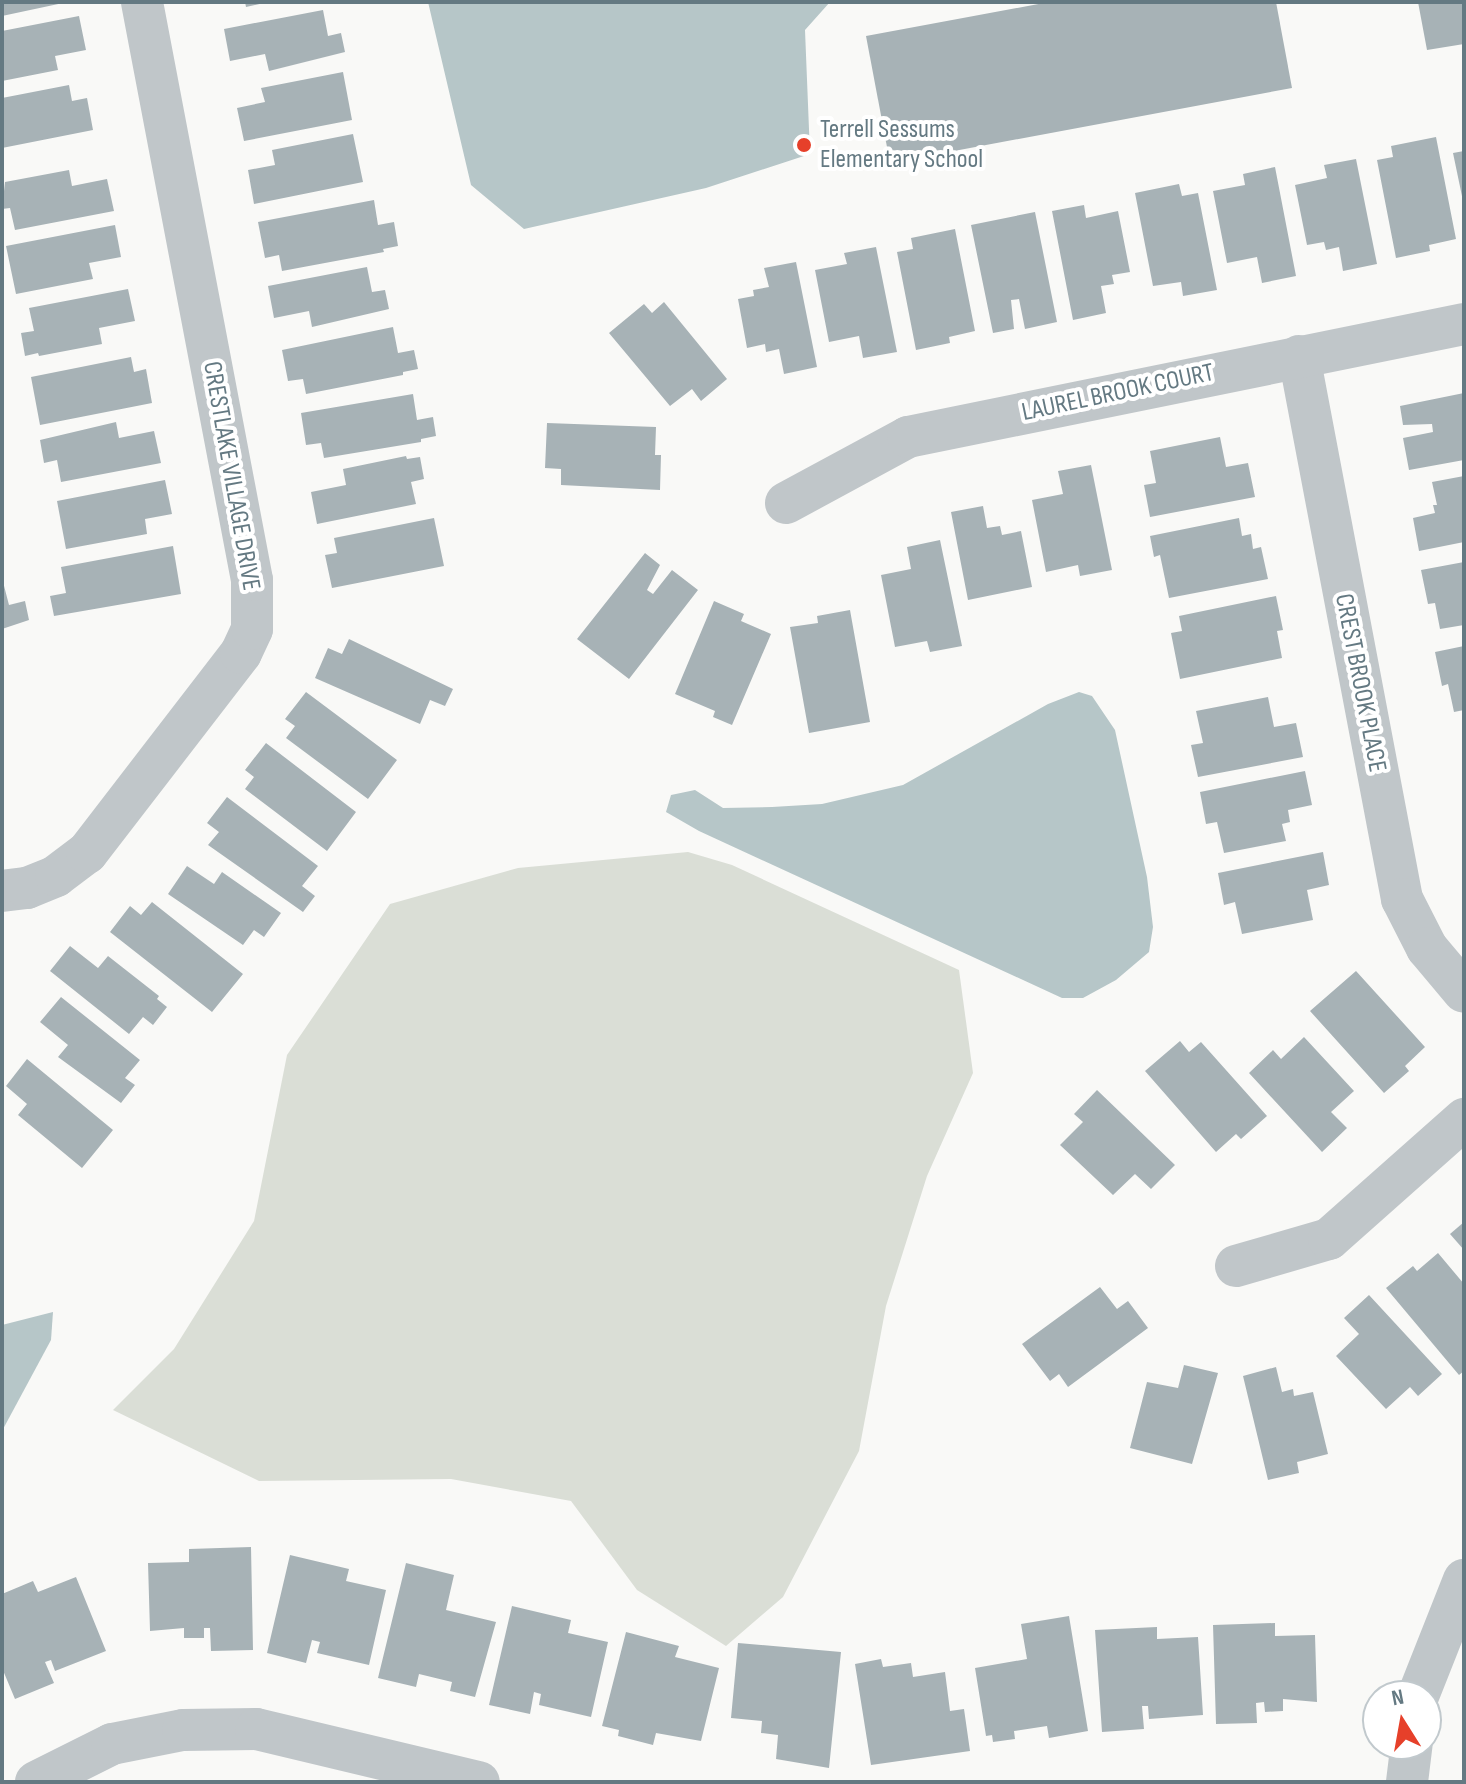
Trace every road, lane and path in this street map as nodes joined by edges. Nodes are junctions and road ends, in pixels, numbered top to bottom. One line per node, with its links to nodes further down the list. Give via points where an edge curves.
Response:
1 (142, 2): 5 (street, CRESTLAKE VILLAGE DRIVE, via 252,580 252,629 241,653 87,853 56,876)
2 (1464, 324): 3 (street, LAUREL BROOK COURT)
3 (1299, 356): 4 (street, LAUREL BROOK COURT, via 908,437); 6 (street, CREST BROOK PLACE, via 1402,899 1427,948)
4 (786, 503)
5 (2, 891)
6 (1464, 992)
7 (1464, 1119): 8 (street, via 1329,1239)
8 (1236, 1266)
9 (1464, 1580): 10 (street)
10 (1424, 1680)
11 (1410, 1760): 14 (street)
12 (36, 1782): 13 (street, via 112,1744 183,1730 256,1729)
13 (479, 1782)
14 (1407, 1782)

